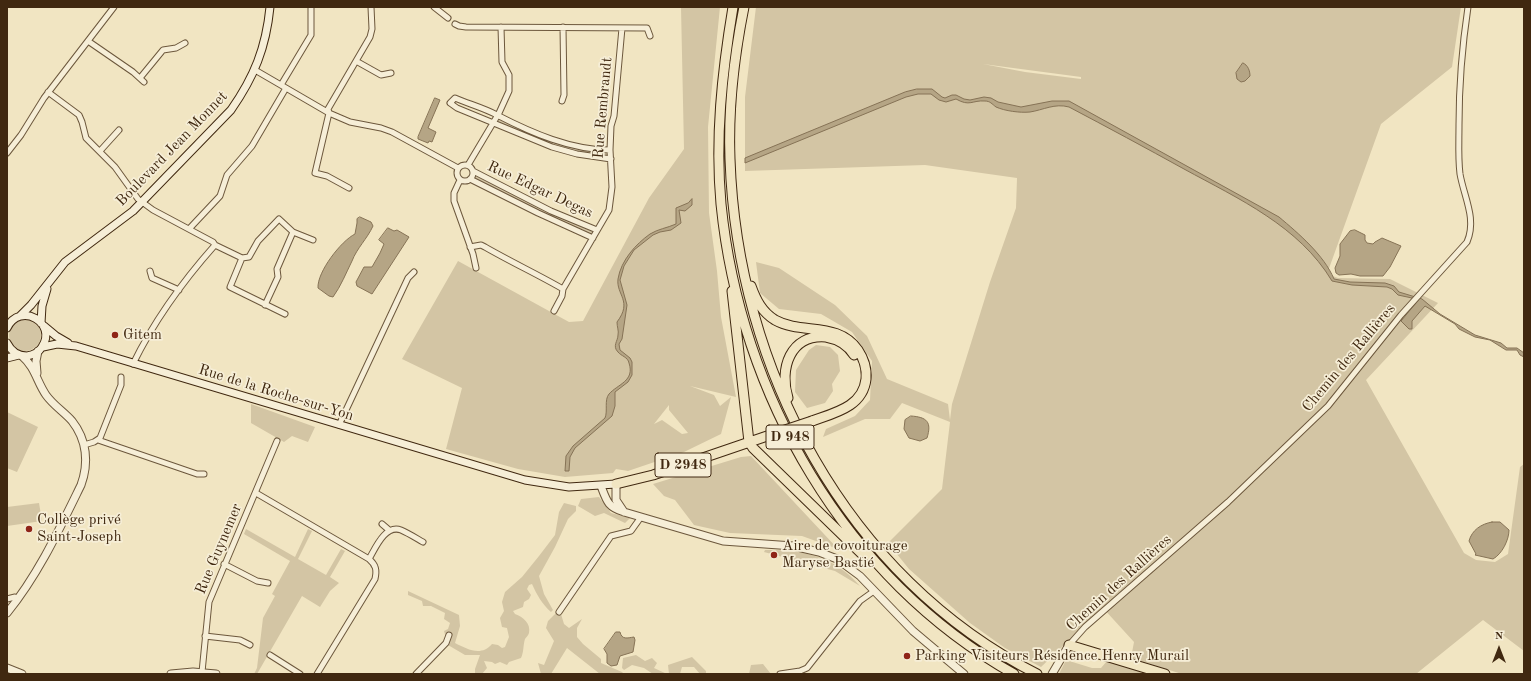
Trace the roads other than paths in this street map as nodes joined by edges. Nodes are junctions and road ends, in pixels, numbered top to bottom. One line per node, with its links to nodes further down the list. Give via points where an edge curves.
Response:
1 (114, 7): 15 (street)
2 (270, 7): 18 (main road, Boulevard Jean Monnet, via 265,42)
3 (311, 7): 22 (street, via 311,35)
4 (371, 7): 17 (street, via 370,37)
5 (434, 7): 9 (street)
6 (733, 7): 50 (highway, D 948, via 722,77 719,135 721,205)
7 (744, 7): 44 (highway, D 948, via 734,69 730,118 731,182)
8 (1468, 7): 98 (street, Chemin des Rallières, via 1460,65 1459,160 1472,222 1468,242 1412,302 1328,406 1228,502 1085,627)
9 (448, 18)
10 (455, 24): 11 (street, via 466,27)
11 (501, 27): 12 (street); 26 (street, via 502,62 509,75 509,92)
12 (563, 27): 13 (street); 24 (street)
13 (622, 28): 14 (street, via 647,28); 29 (street, Rue Rembrandt)
14 (650, 36)
15 (88, 41): 20 (street); 23 (street)
16 (185, 43): 20 (street, via 176,48 163,50)
17 (356, 61): 19 (street, via 381,76); 25 (street, via 328,109)
18 (255, 70): 22 (street); 39 (main road, Boulevard Jean Monnet, via 231,110)
19 (391, 74)
20 (140, 78): 21 (street)
21 (144, 82)
22 (284, 86): 25 (street); 40 (street, via 252,146 227,175 220,196)
23 (48, 92): 30 (street, via 79,115 86,138); 31 (street)
24 (562, 100)
25 (329, 113): 34 (street, via 350,122 392,132); 38 (street, via 315,173 327,176)
26 (497, 115): 27 (street); 27 (street, via 455,98 450,103); 29 (street, via 552,139 575,146)
27 (492, 123): 32 (street, via 552,147); 33 (street)
28 (120, 130): 30 (street)
29 (610, 150): 32 (street, Rue Rembrandt)
30 (100, 151): 39 (street)
31 (7, 153)
32 (611, 159): 42 (street, Rue Rembrandt, via 611,202)
33 (468, 166): 34 (street, via 462,165); 35 (street)
34 (458, 168): 37 (street, via 457,176)
35 (473, 171): 36 (street); 42 (street, Rue Edgar Degas)
36 (470, 179): 37 (street); 42 (street, Rue Edgar Degas, via 538,213)
37 (460, 180): 46 (street, via 454,193 454,201)
38 (349, 188)
39 (142, 202): 40 (street); 52 (main road, Boulevard Jean Monnet, via 64,262)
40 (189, 229): 45 (street)
41 (293, 232): 43 (street); 47 (street, via 279,219 258,241 249,257); 55 (street, via 277,269 278,277)
42 (595, 234): 53 (street, Rue Rembrandt)
43 (313, 240)
44 (737, 241): 70 (highway, via 756,298 767,314 785,324 836,333 850,341 859,351 865,366 865,386 857,401); 72 (highway, D 948, via 759,336)
45 (215, 245): 47 (street); 54 (street)
46 (470, 247): 48 (street); 53 (street, via 481,245)
47 (242, 258): 55 (street, via 230,287)
48 (476, 268)
49 (150, 270): 54 (street, via 152,278)
50 (731, 271): 75 (highway, via 732,301); 88 (highway, D 948, via 757,362 790,438 835,512 865,551)
51 (414, 272): 71 (street, via 405,285)
52 (50, 281): 58 (main road, Boulevard Jean Monnet, via 31,305); 60 (main road, Boulevard Jean Monnet, via 42,306)
53 (563, 289): 56 (street, Rue Rembrandt)
54 (179, 290): 67 (street, via 145,339)
55 (266, 305): 57 (street)
56 (554, 311)
57 (285, 314)
58 (17, 317): 59 (main road); 60 (main road, Rue de la Roche-sur-Yon, via 29,316); 61 (main road, Boulevard Jean Monnet)
59 (7, 318)
60 (43, 324): 63 (main road, Rue de la Roche-sur-Yon, via 62,340); 64 (main road, Boulevard Jean Monnet, via 46,339)
61 (7, 328)
62 (7, 343): 65 (main road, via 11,350)
63 (76, 346): 64 (main road, Rue de la Roche-sur-Yon, via 57,344); 67 (main road, Rue de la Roche-sur-Yon / D 2948)
64 (40, 349): 65 (main road, Rue de la Roche-sur-Yon, via 31,355); 68 (main road, Boulevard Jean Monnet, via 36,364)
65 (21, 355): 66 (main road, Rue de la Roche-sur-Yon); 68 (main road, via 32,365)
66 (7, 358)
67 (133, 364): 71 (main road, Rue de la Roche-sur-Yon / D 2948)
68 (38, 377): 76 (main road, via 49,399 76,427)
69 (121, 377): 73 (street, via 102,435)
70 (838, 412): 72 (highway, via 853,397 859,384 860,374 855,356 847,347 833,339 816,337 805,341 790,354 784,376); 75 (highway, bridge)
71 (339, 426): 79 (main road, Rue de la Roche-sur-Yon / D 2948, via 518,479 569,487)
72 (800, 434): 111 (highway, D 948, via 855,522 913,586 948,616 991,647)
73 (98, 440): 76 (street); 77 (street, via 197,474)
74 (277, 440): 80 (street, Rue Guynemer)
75 (749, 442): 78 (highway, D 2948, via 653,475); 88 (highway, via 849,542)
76 (84, 445): 91 (main road, via 86,462 81,485 53,543)
77 (204, 474)
78 (616, 484): 79 (main road, D 2948); 81 (main road, via 616,500)
79 (601, 486): 81 (main road, via 610,507)
80 (256, 493): 86 (street); 87 (street, Rue Guynemer)
81 (624, 512): 82 (main road)
82 (641, 517): 90 (main road, via 723,541 793,546 818,552 847,565); 93 (street, via 631,531 611,536)
83 (382, 524): 84 (street)
84 (389, 530): 85 (street, via 400,529); 86 (street)
85 (423, 542)
86 (369, 559): 106 (street, via 377,571 374,579)
87 (224, 564): 89 (street, via 257,582); 96 (street, Rue Guynemer, via 209,602)
88 (892, 580): 110 (highway, D 948, via 938,623)
89 (268, 583)
90 (874, 591): 108 (street, via 860,601 807,668); 109 (main road, via 913,631)
91 (18, 598): 92 (street); 94 (main road)
92 (7, 599)
93 (559, 612)
94 (7, 614)
95 (449, 635): 107 (street, via 446,643)
96 (205, 636): 97 (street, via 240,640); 101 (street, Rue Guynemer)
97 (250, 644)
98 (1069, 645): 112 (main road); 113 (highway)
99 (270, 655): 105 (street)
100 (7, 668): 102 (main road)
101 (204, 673): 103 (main road); 104 (main road)
102 (22, 674)
103 (171, 674)
104 (216, 674)
105 (300, 674)
106 (317, 674)
107 (416, 674)
108 (780, 674)
109 (964, 674)
110 (1014, 674)
111 (1037, 674)
112 (1052, 674)
113 (1165, 674)

